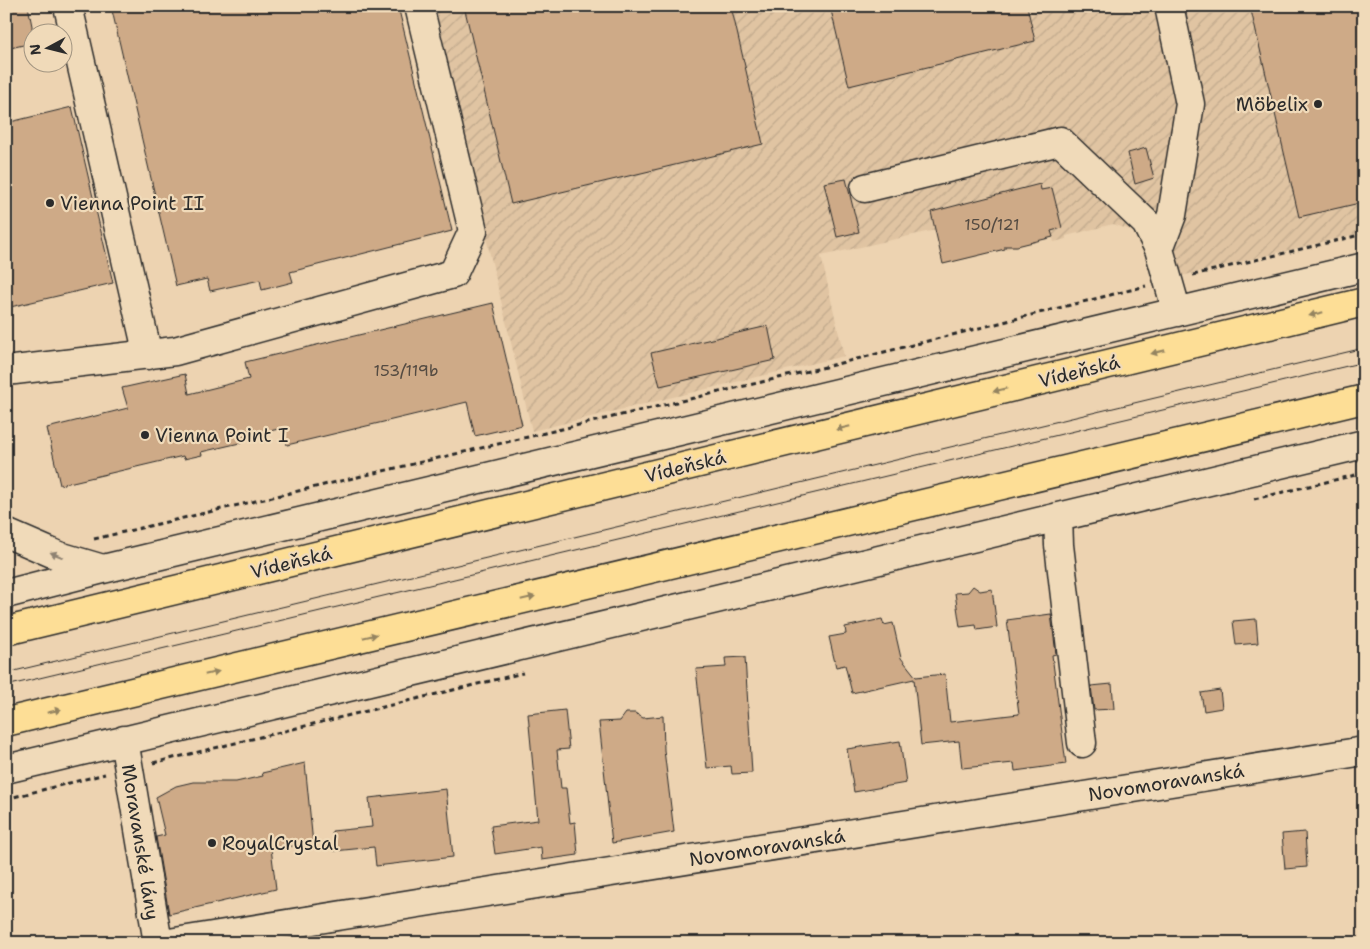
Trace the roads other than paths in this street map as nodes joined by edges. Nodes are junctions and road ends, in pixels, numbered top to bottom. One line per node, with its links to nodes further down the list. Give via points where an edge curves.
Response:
1 (68, 6): 9 (street)
2 (418, 6): 9 (street, via 473,231 453,274 175,351)
3 (1169, 6): 5 (street, via 1190,104 1172,215)
4 (865, 188): 5 (street, via 1060,141 1146,223)
5 (1159, 249): 8 (street)
6 (1364, 267): 8 (street, Vídeňská)
7 (1364, 302): 17 (highway, Vídeňská, one-way to 17)
8 (1177, 312): 15 (street, Vídeňská)
9 (148, 354): 10 (street)
10 (6, 371)
11 (1364, 399): 18 (highway, one-way to 11)
12 (1364, 444): 13 (street)
13 (1058, 517): 19 (street); 20 (street)
14 (6, 533): 15 (street, one-way to 14, via 59,556)
15 (103, 569): 16 (street, Vídeňská)
16 (6, 594)
17 (6, 630)
18 (6, 722)
19 (124, 740): 22 (street); 23 (street, Moravanské lány)
20 (1082, 742)
21 (1364, 751): 24 (street, Novomoravanská)
22 (6, 769)
23 (158, 943)
24 (169, 943)

